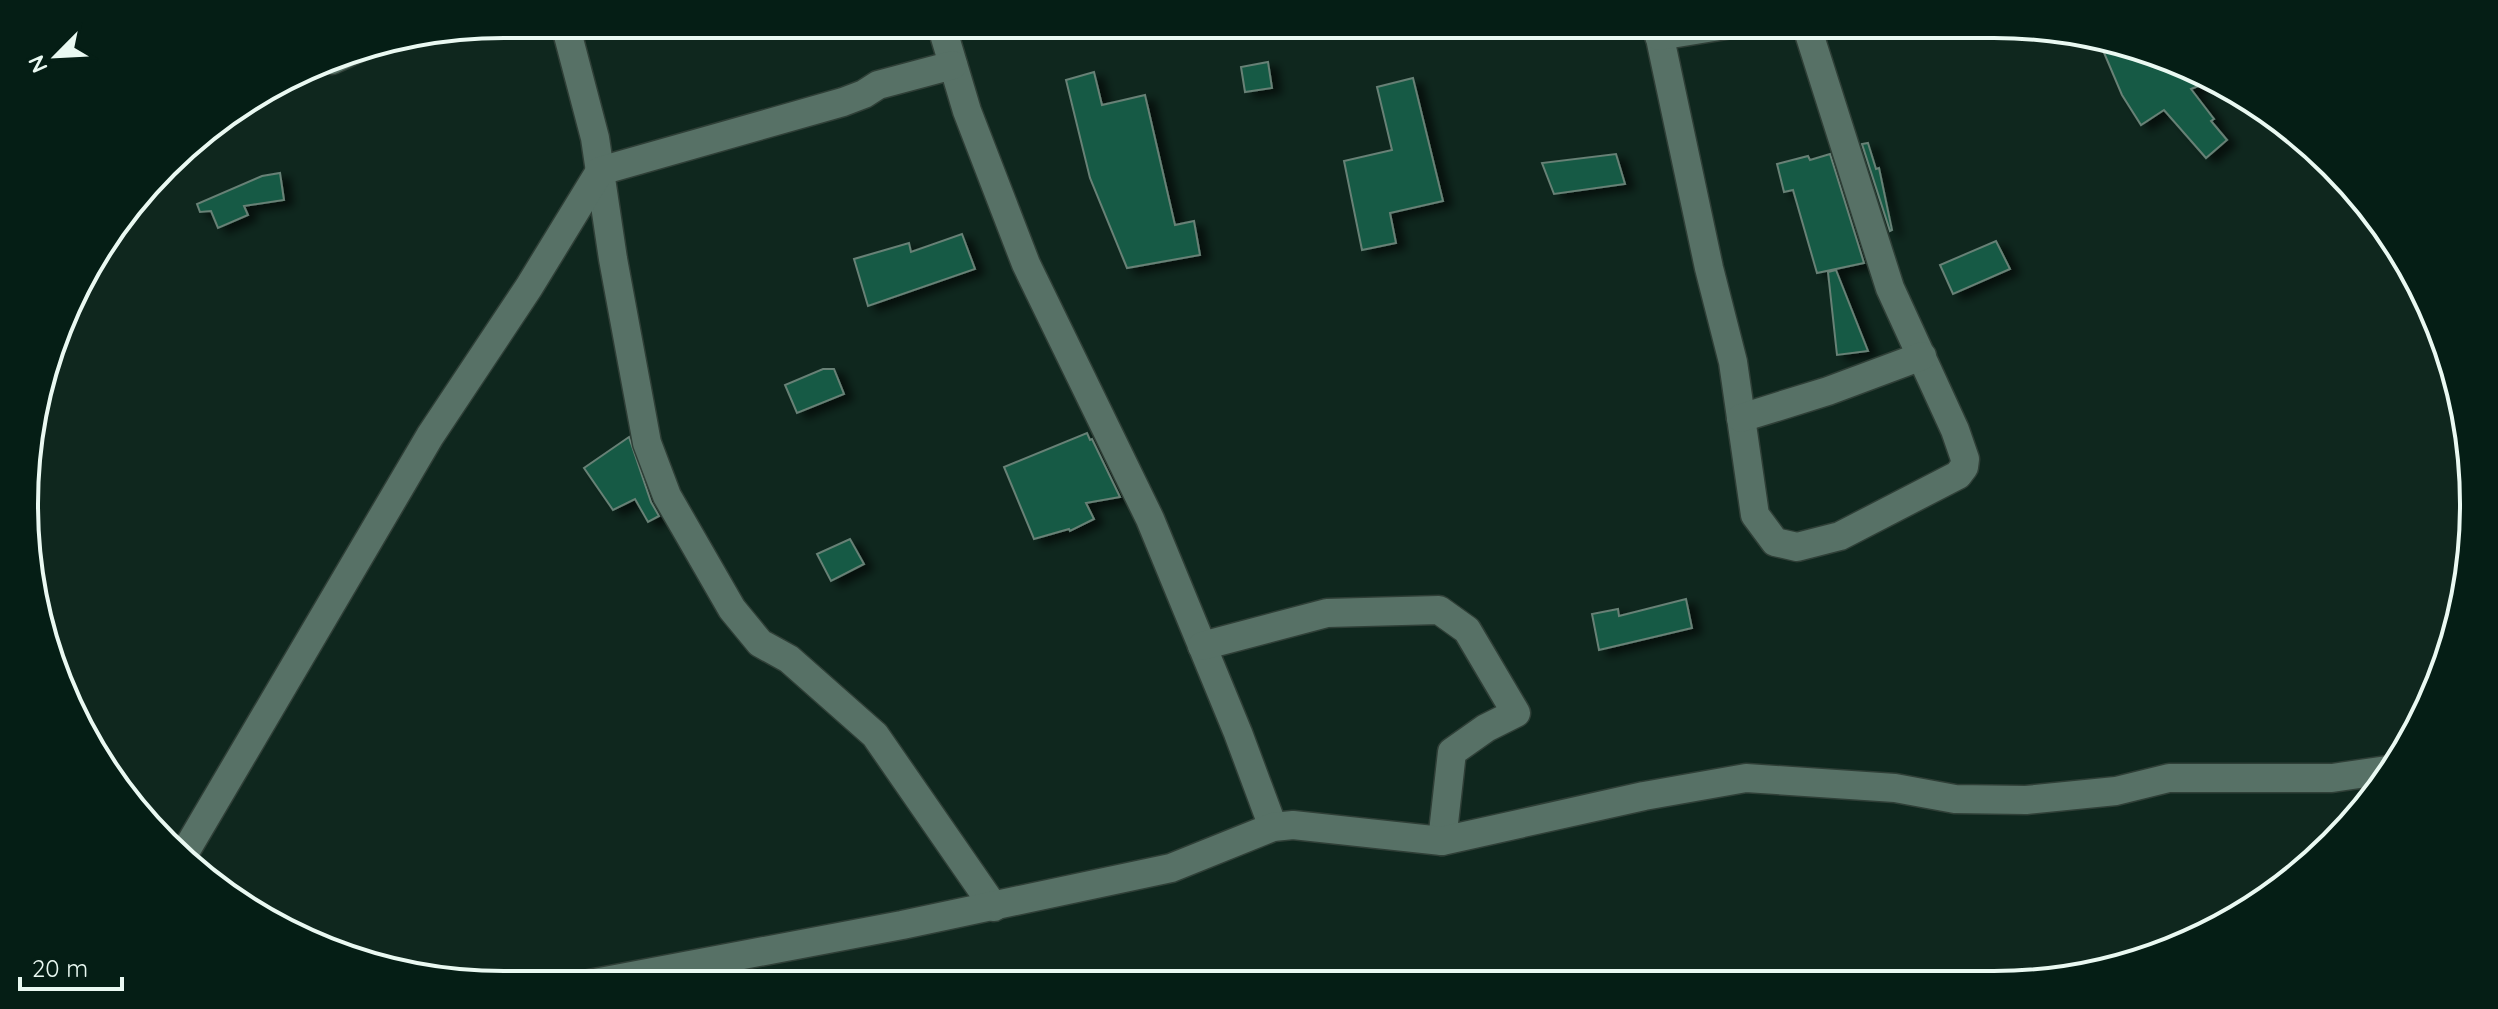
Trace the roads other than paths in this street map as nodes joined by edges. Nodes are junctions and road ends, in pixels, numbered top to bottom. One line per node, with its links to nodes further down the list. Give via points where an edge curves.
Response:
1 (569, 38): 6 (street)
2 (945, 38): 5 (street)
3 (1660, 38): 8 (street)
4 (1810, 38): 7 (street, via 1890,288)
5 (953, 65): 6 (street); 9 (street, via 1026,264 1150,519)
6 (600, 171): 13 (street, via 430,436); 14 (street, via 647,443 667,496 732,609 760,643 789,659 875,735)
7 (1922, 356): 8 (street); 8 (street, via 1955,430 1964,467 1958,475 1840,536 1797,547 1775,542 1755,515)
8 (1741, 418)
9 (1202, 646): 11 (street); 12 (street, via 1327,613 1439,610 1467,630 1516,713 1452,752)
10 (2376, 772): 12 (street, via 2332,778 2169,778 2116,791 2026,800 1955,799 1895,788 1746,778)
11 (1273, 827): 12 (street); 14 (street, via 1171,868)
12 (1442, 841)
13 (188, 847)
14 (994, 907): 15 (street)
15 (658, 971)

